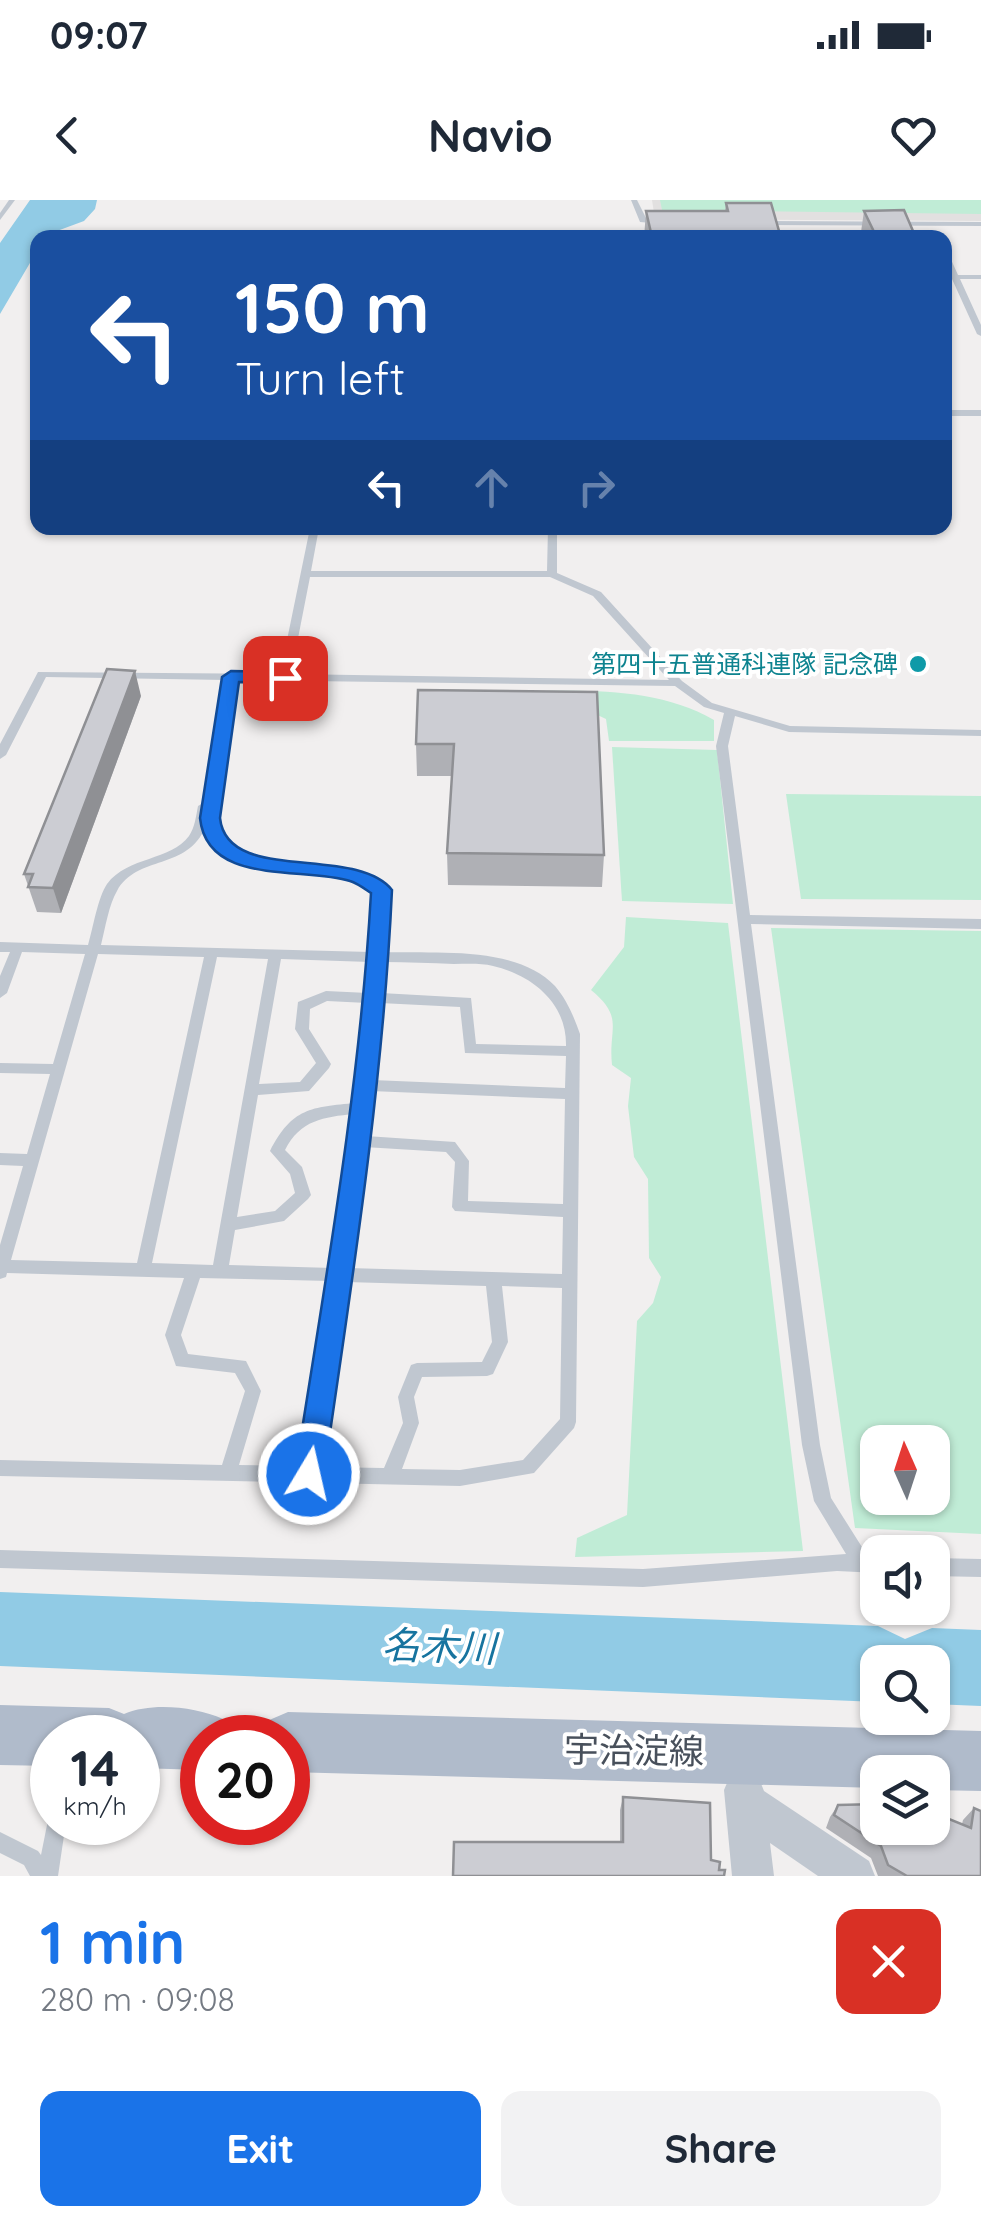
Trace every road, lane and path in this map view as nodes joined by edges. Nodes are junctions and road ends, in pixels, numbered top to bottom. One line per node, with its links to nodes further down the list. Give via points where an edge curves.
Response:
1 (12, 200): 3 (lane)
2 (634, 200): 4 (lane, via 643,220)
3 (0, 218)
4 (674, 222)
5 (753, 223): 6 (lane)
6 (932, 224): 7 (lane); 8 (lane)
7 (981, 224)
8 (935, 230)
9 (952, 276): 10 (lane)
10 (981, 277)
11 (952, 280): 12 (lane)
12 (981, 334)
13 (952, 413): 14 (lane)
14 (981, 413)
15 (313, 535): 17 (lane)
16 (553, 535): 18 (lane)
17 (308, 574): 18 (lane); 20 (lane)
18 (552, 574): 21 (lane, via 596,594)
19 (231, 677): 20 (lane); 24 (lane); 25 (lane, via 42,674)
20 (285, 678): 21 (lane)
21 (678, 682): 22 (lane)
22 (730, 713): 23 (lane, via 790,729); 26 (lane, via 722,746)
23 (981, 732)
24 (223, 738): 30 (lane, via 195,840 176,855 132,868 111,888); 33 (lane, via 212,835 229,852 277,867 354,874 382,890)
25 (0, 755)
26 (743, 919): 27 (lane); 59 (lane, via 811,1445 822,1501)
27 (981, 924)
28 (0, 947): 29 (lane)
29 (18, 947): 30 (lane); 34 (lane)
30 (92, 949): 31 (lane); 38 (lane)
31 (212, 952): 32 (lane); 49 (lane)
32 (275, 954): 33 (lane); 40 (lane)
33 (378, 956): 35 (lane); 36 (lane, via 491,960 539,976 564,1006)
34 (0, 992)
35 (374, 998): 36 (lane, via 466,1002 470,1049); 39 (lane); 40 (lane, via 326,996 303,1006 302,1028 324,1064 304,1086)
36 (573, 1051): 41 (lane)
37 (0, 1068): 38 (lane)
38 (58, 1069): 45 (lane)
39 (363, 1085): 41 (lane); 42 (lane)
40 (252, 1090): 47 (lane)
41 (573, 1094): 46 (lane)
42 (360, 1108): 43 (lane); 47 (lane, via 312,1112 286,1130 278,1151 297,1171 303,1195 279,1217)
43 (356, 1141): 46 (lane, via 450,1146 462,1160 460,1207); 52 (lane)
44 (0, 1159): 45 (lane)
45 (32, 1160): 48 (lane)
46 (571, 1210): 54 (lane)
47 (228, 1225): 51 (lane)
48 (1, 1268): 49 (lane)
49 (142, 1270): 50 (lane)
50 (194, 1270): 51 (lane); 56 (lane, via 173,1335 182,1361 240,1366 253,1391)
51 (220, 1271): 52 (lane)
52 (340, 1274): 53 (lane); 57 (lane)
53 (493, 1278): 54 (lane); 58 (lane, via 500,1342 487,1369 418,1370 406,1397 411,1423)
54 (570, 1280): 58 (lane, via 568,1422 528,1466 460,1478)
55 (0, 1468): 56 (lane)
56 (228, 1472): 57 (lane)
57 (309, 1474): 58 (lane)
58 (390, 1476)
59 (860, 1551)
60 (0, 1559): 61 (lane, via 643,1578)
61 (860, 1565)
62 (950, 1567): 63 (lane)
63 (981, 1568)
64 (0, 1735): 65 (main road)
65 (30, 1736)
66 (310, 1744): 68 (main road, 宇治淀線)
67 (981, 1761): 68 (main road, 宇治淀線)
68 (743, 1778): 72 (street); 73 (street)
69 (0, 1842): 71 (lane, via 31,1858)
70 (51, 1845): 71 (lane)
71 (45, 1876)
72 (752, 1876)
73 (854, 1876)

